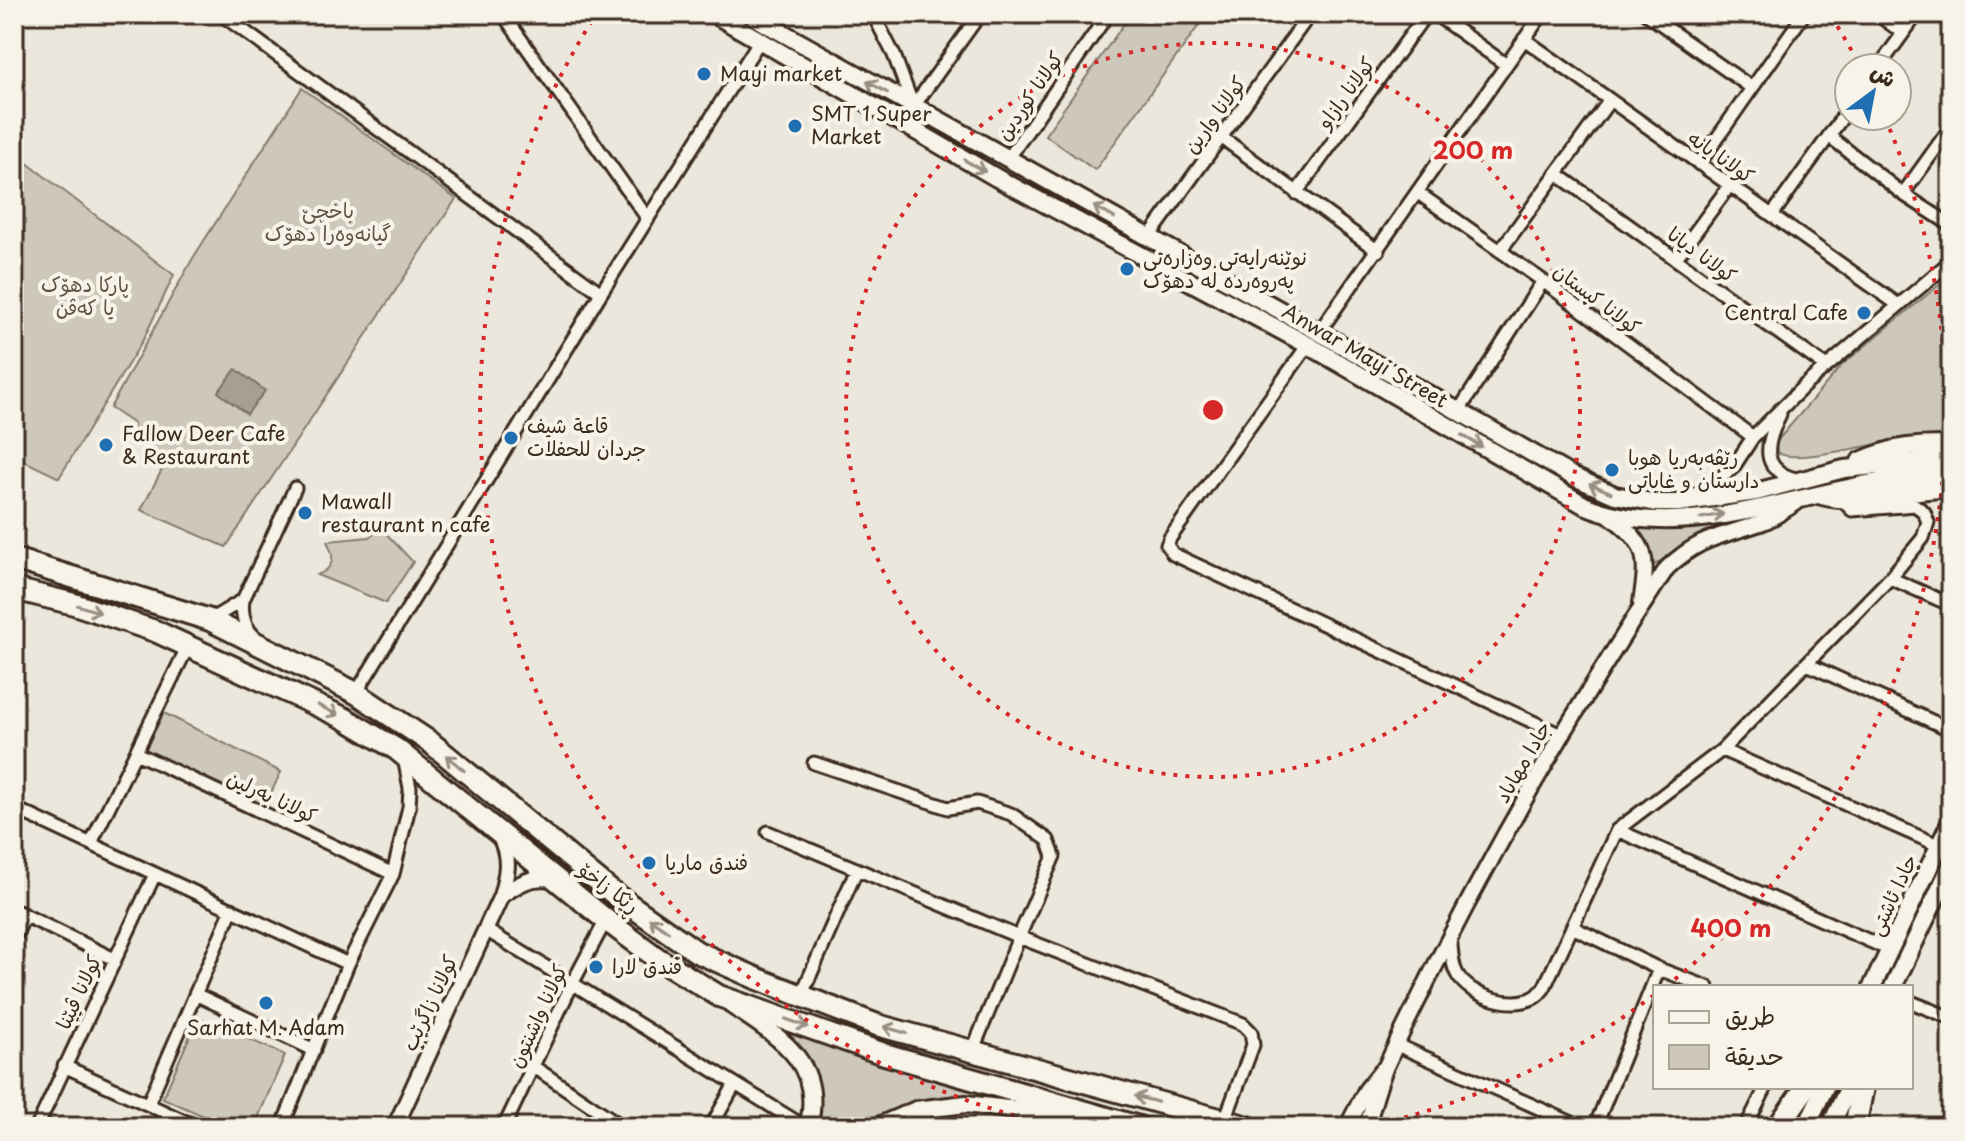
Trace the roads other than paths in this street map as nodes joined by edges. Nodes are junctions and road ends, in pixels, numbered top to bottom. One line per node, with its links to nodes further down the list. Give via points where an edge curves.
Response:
1 (221, 14): 48 (street)
2 (503, 14): 40 (street)
3 (714, 14): 22 (main road, Anwar Mayi Street)
4 (749, 14): 20 (main road, Anwar Mayi Street)
5 (771, 14): 20 (street)
6 (873, 14): 27 (street)
7 (980, 14): 27 (street)
8 (1108, 14): 32 (street, کولانا کوردین)
9 (1310, 14): 31 (street, کولانا وارین)
10 (1426, 14): 36 (street, کولانا رازاو)
11 (1435, 14): 24 (street)
12 (1542, 14): 21 (street)
13 (1647, 14): 18 (street)
14 (1671, 14): 18 (street)
15 (1804, 14): 25 (street)
16 (1877, 14): 19 (street)
17 (1917, 14): 19 (street)
18 (1663, 25): 25 (street)
19 (1903, 33): 23 (street)
20 (785, 36): 27 (main road, Anwar Mayi Street, one-way to 20)
21 (1524, 39): 24 (street); 26 (street, کولانا یانه)
22 (760, 40): 40 (street); 51 (main road, Anwar Mayi Street, one-way to 51, via 997,178)
23 (1889, 52)
24 (1505, 64): 37 (street)
25 (1752, 88): 33 (street)
26 (1610, 100): 33 (street, کولانا یانه); 34 (street)
27 (913, 107): 32 (main road, Anwar Mayi Street)
28 (1951, 127): 38 (street)
29 (1833, 130): 30 (street)
30 (1829, 136): 38 (street); 39 (street)
31 (1221, 137): 36 (street); 42 (street, کولانا وارین)
32 (1008, 159): 42 (main road, Anwar Mayi Street, one-way to 32)
33 (1699, 164): 35 (street, کولانا یانه)
34 (1557, 174): 44 (street); 45 (street, کولانا دیانا)
35 (1730, 185): 39 (street, کولانا یانه); 45 (street)
36 (1296, 193): 43 (street)
37 (1418, 193): 43 (street); 44 (street, کولانا کیستان)
38 (1903, 194): 41 (street)
39 (1772, 215): 49 (street, کولانا یانه)
40 (648, 219): 48 (street)
41 (1951, 225)
42 (1149, 237): 50 (main road, Anwar Mayi Street)
43 (1378, 251): 50 (street)
44 (1500, 251): 47 (street, کولانا کیستان)
45 (1676, 258): 52 (street, کولانا دیانا)
46 (1951, 261): 49 (street)
47 (1543, 281): 54 (street); 55 (street, کولانا کیستان)
48 (601, 293): 77 (street)
49 (1897, 304): 52 (street)
50 (1319, 332): 54 (main road, Anwar Mayi Street)
51 (1308, 345): 66 (main road, Anwar Mayi Street, one-way to 66); 79 (street, via 1167,545 1173,554)
52 (1825, 366): 53 (street)
53 (1784, 406): 55 (street); 60 (street, via 1767,442 1768,454 1779,472)
54 (1458, 412): 65 (main road, Anwar Mayi Street, one-way to 54, via 1615,495)
55 (1753, 437): 65 (street, via 1732,469)
56 (1951, 445): 58 (main road, via 1888,449)
57 (1951, 459): 58 (main road, Anwar Mayi Street)
58 (1844, 469): 60 (main road, Anwar Mayi Street)
59 (1951, 476): 63 (main road, Anwar Mayi Street, via 1904,478)
60 (1800, 480): 65 (main road, Anwar Mayi Street)
61 (295, 488): 70 (street)
62 (1951, 489): 64 (main road)
63 (1813, 497): 64 (main road); 66 (main road, Anwar Mayi Street, one-way to 63, via 1686,521); 72 (main road, جادا مهاباد, via 1766,522 1710,537 1685,551)
64 (1844, 502): 68 (street, via 1852,510 1915,505 1924,512 1928,522 1923,538)
65 (1678, 503)
66 (1610, 516): 72 (main road, via 1633,533 1646,561)
67 (14, 559): 73 (highway, ڕێکا زاخۆ)
68 (1890, 578): 71 (street); 76 (street)
69 (14, 589): 74 (highway, ڕێکا زاخۆ, one-way to 74)
70 (243, 600): 73 (street); 75 (street, via 241,613 249,631)
71 (1951, 605)
72 (1641, 608): 79 (main road, جادا مهاباد)
73 (210, 620): 75 (highway, ڕێکا زاخۆ)
74 (189, 644): 81 (street); 82 (highway, ڕێکا زاخۆ, one-way to 82, via 344,718)
75 (267, 648): 77 (highway, ڕێکا زاخۆ)
76 (1807, 664): 78 (street); 80 (street)
77 (356, 693): 115 (highway, ڕێکا زاخۆ, one-way to 77, via 697,952 613,893 430,742)
78 (1951, 730)
79 (1561, 735): 103 (main road, جادا مهاباد)
80 (1722, 750): 86 (street); 90 (street)
81 (136, 753): 89 (street); 94 (street, كولانا بەرلین)
82 (404, 755): 87 (highway, ڕێکا زاخۆ); 94 (street, via 409,807)
83 (814, 763): 102 (street, via 948,808 977,803 1011,814 1048,840 1054,856)
84 (14, 808): 89 (street)
85 (1951, 821): 90 (main road, جادا ئاشتی)
86 (1617, 830): 100 (street); 105 (street)
87 (497, 832): 95 (highway, ڕێکا زاخۆ); 96 (main road, كولانا زاگرێب, via 508,864)
88 (768, 832): 92 (street)
89 (91, 843): 93 (street)
90 (1938, 845): 105 (main road, جادا ئاشتی)
91 (1951, 866): 112 (main road, جادا ئاشتی)
92 (857, 869): 102 (street); 115 (street)
93 (155, 874): 97 (street); 106 (street, كولانا ڤیێنا)
94 (393, 874): 107 (street)
95 (557, 881): 96 (main road, via 529,879); 99 (highway, ڕێکا زاخۆ)
96 (501, 896): 101 (main road, كولانا زاگرێب)
97 (232, 909): 107 (street); 113 (street)
98 (19, 912): 104 (street); 106 (street)
99 (606, 920): 109 (street, كولانا واشنتون); 114 (highway, ڕێکا زاخۆ)
100 (1572, 927): 103 (street, via 1544,988 1521,1001 1497,1000 1462,983 1454,971); 108 (street)
101 (486, 930): 109 (street); 137 (main road, كولانا زاگرێب)
102 (1019, 937): 120 (street); 131 (street, via 1247,1028 1253,1045)
103 (1450, 937): 118 (main road, جادا مهاباد)
104 (14, 938)
105 (1890, 950): 111 (main road, جادا ئاشتی)
106 (114, 959): 121 (street, كولانا ڤیێنا)
107 (348, 964): 119 (street)
108 (1659, 969): 110 (street); 148 (street)
109 (572, 984): 122 (street, كولانا واشنتون); 124 (street)
110 (1702, 985)
111 (1873, 985)
112 (1894, 985)
113 (195, 994): 119 (street); 130 (street)
114 (719, 996): 132 (highway, ڕێکا زاخۆ, one-way to 132, via 881,1053); 141 (main road, via 784,1041 806,1071 814,1106)
115 (801, 996): 120 (highway, ڕێکا زاخۆ, one-way to 115)
116 (1913, 1003): 117 (street)
117 (1951, 1018)
118 (1397, 1045): 123 (main road, جادا مهاباد); 147 (street)
119 (314, 1050): 136 (street)
120 (972, 1052): 131 (highway, ڕێکا زاخۆ, one-way to 120)
121 (64, 1066): 130 (street); 134 (street, كولانا ڤیێنا)
122 (534, 1067): 133 (street); 138 (street, كولانا واشنتون)
123 (1385, 1067): 145 (main road); 146 (main road, جادا مهاباد)
124 (735, 1084): 140 (street); 141 (street)
125 (1765, 1089): 149 (street)
126 (1805, 1089): 150 (highway)
127 (1824, 1089): 151 (main road)
128 (1848, 1089): 152 (main road)
129 (1863, 1089): 153 (highway)
130 (148, 1104): 135 (street)
131 (1225, 1120): 144 (highway, ڕێکا زاخۆ)
132 (1119, 1121): 142 (main road, via 966,1104 916,1110); 143 (highway, ڕێکا زاخۆ)
133 (605, 1122): 139 (street)
134 (37, 1127)
135 (197, 1127)
136 (282, 1127)
137 (395, 1127)
138 (504, 1127)
139 (623, 1127)
140 (711, 1127)
141 (807, 1127)
142 (876, 1127)
143 (1139, 1127)
144 (1248, 1127)
145 (1347, 1127)
146 (1366, 1127)
147 (1581, 1127)
148 (1595, 1127)
149 (1746, 1127)
150 (1778, 1127)
151 (1806, 1127)
152 (1830, 1127)
153 (1855, 1127)

